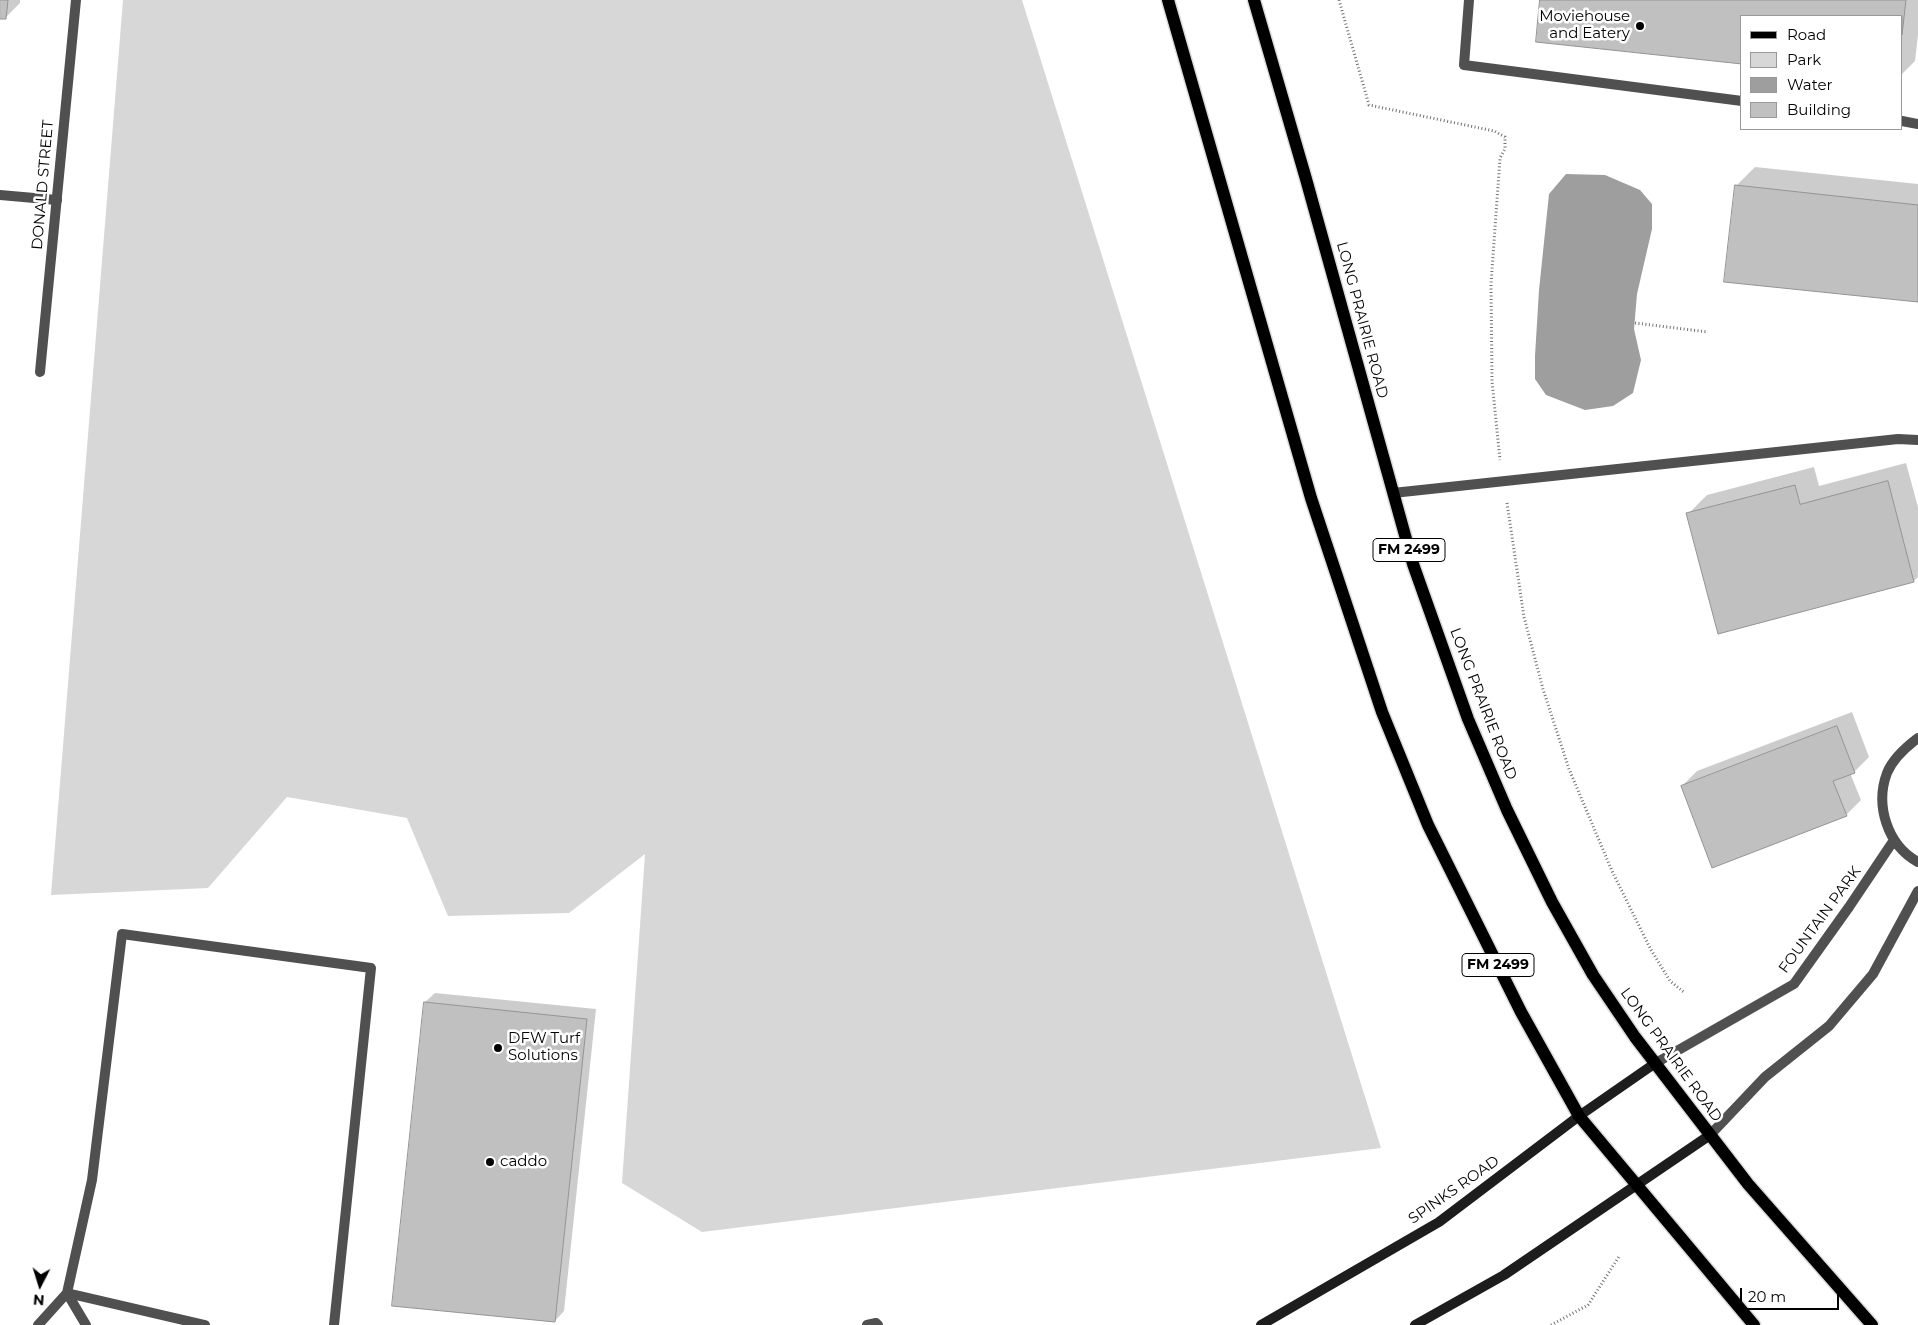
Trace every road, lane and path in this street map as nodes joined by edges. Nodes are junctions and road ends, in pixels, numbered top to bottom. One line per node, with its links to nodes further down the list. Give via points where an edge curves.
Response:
1 (76, 0): 9 (street, DONALD STREET)
2 (1168, 0): 20 (main road, FM 2499, via 1311,498 1382,712 1428,825 1521,1012)
3 (1254, 0): 14 (main road, LONG PRAIRIE ROAD / FM 2499)
4 (1469, 0): 5 (street, via 1464,65)
5 (1740, 101)
6 (1903, 122): 7 (street)
7 (1918, 124)
8 (0, 195): 9 (street)
9 (57, 200): 12 (street, DONALD STREET)
10 (1634, 323): 11 (path)
11 (1708, 332)
12 (40, 372)
13 (1918, 440): 14 (street, via 1898,438)
14 (1393, 493): 19 (main road, LONG PRAIRIE ROAD / FM 2499, via 1413,564 1468,719 1507,810 1552,902 1593,975)
15 (1918, 738): 16 (street, via 1901,751 1888,772 1882,796 1884,819)
16 (1894, 840): 17 (street); 19 (street, FOUNTAIN PARK, via 1794,984)
17 (1918, 862)
18 (1918, 891): 21 (street, via 1873,974 1829,1026 1765,1077)
19 (1654, 1064): 20 (main road, SPINKS ROAD); 21 (main road, LONG PRAIRIE ROAD / FM 2499)
20 (1580, 1116): 22 (main road, FM 2499); 31 (main road, SPINKS ROAD, via 1439,1222)
21 (1710, 1135): 22 (main road); 35 (main road, LONG PRAIRIE ROAD / FM 2499, via 1748,1184)
22 (1637, 1184): 32 (main road, via 1504,1275); 34 (main road, FM 2499)
23 (1620, 1255): 33 (path, via 1588,1305)
24 (68, 1293): 25 (street); 26 (street); 27 (street); 28 (street, via 92,1180 122,934 371,968)
25 (38, 1325)
26 (86, 1325)
27 (205, 1325)
28 (334, 1325)
29 (867, 1325): 30 (street)
30 (878, 1325)
31 (1261, 1325)
32 (1416, 1325)
33 (1551, 1325)
34 (1754, 1325)
35 (1872, 1325)

